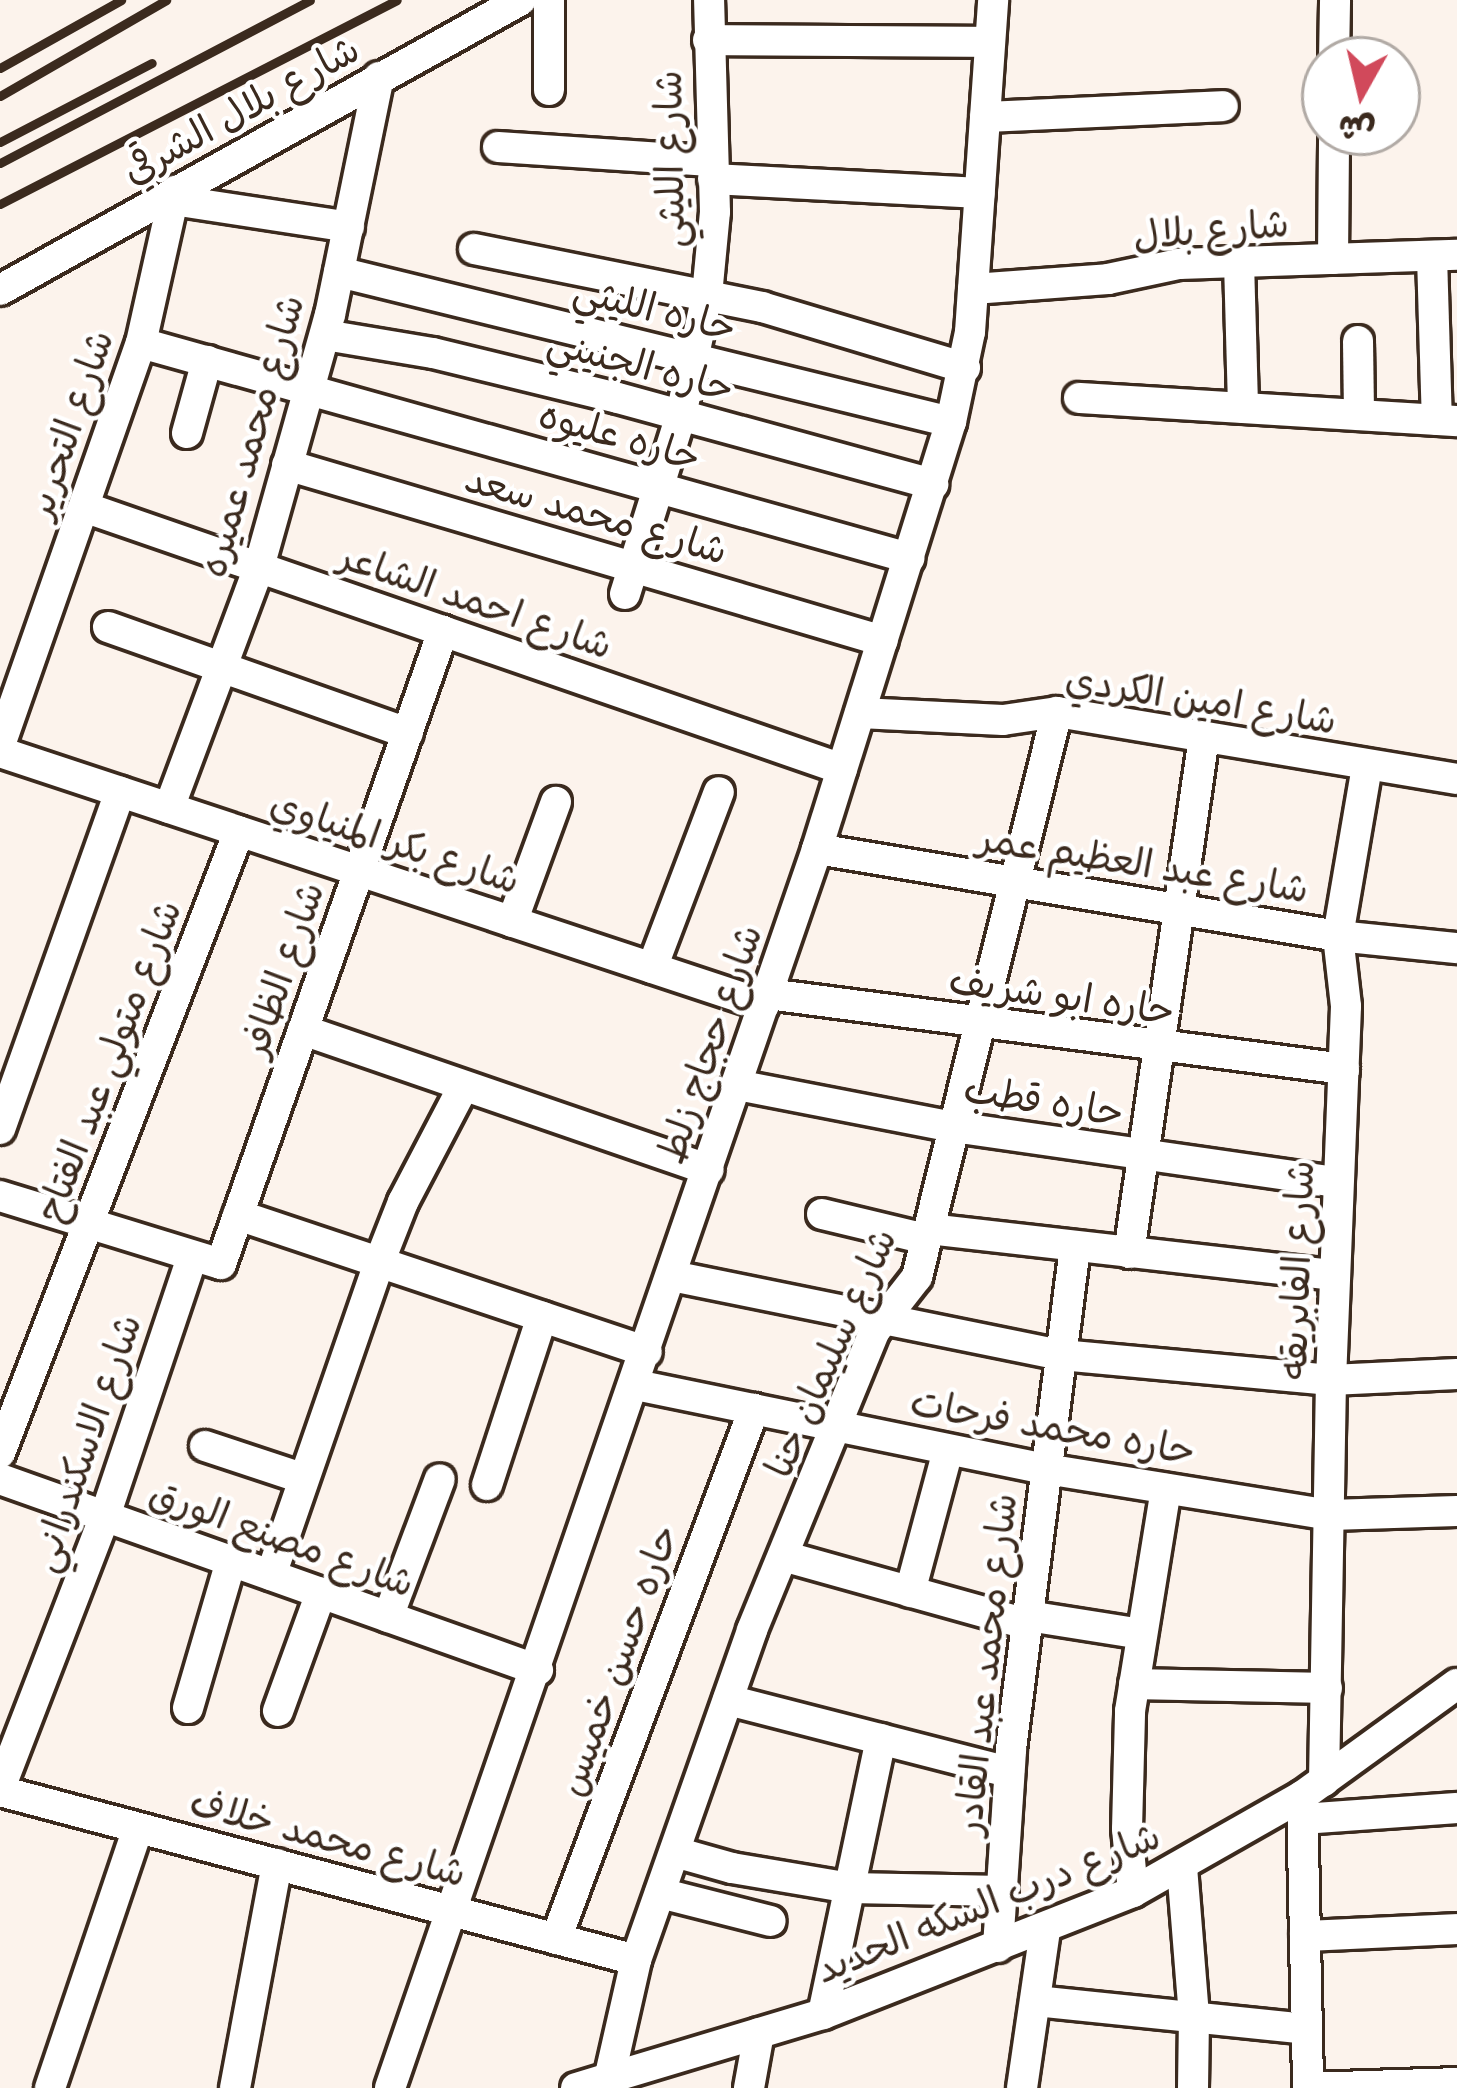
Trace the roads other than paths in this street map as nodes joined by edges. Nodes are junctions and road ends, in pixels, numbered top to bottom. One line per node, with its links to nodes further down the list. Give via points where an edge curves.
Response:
1 (521, 0): 9 (street, شارع بلال الشرقي)
2 (549, 0): 10 (street)
3 (709, 0): 7 (street, شارع الليثي)
4 (993, 0): 8 (street, شارع حجاج زلط)
5 (1335, 0): 6 (street)
6 (1334, 36)
7 (708, 40): 8 (street); 15 (street, شارع الليثي)
8 (991, 42): 12 (street, شارع حجاج زلط)
9 (379, 77): 17 (street, شارع بلال الشرقي); 18 (street, شارع محمد عميره)
10 (549, 90)
11 (1223, 106): 12 (street)
12 (986, 117): 16 (street, شارع حجاج زلط)
13 (498, 147): 15 (street)
14 (1334, 156): 21 (street)
15 (712, 170): 16 (street); 26 (street, شارع الليثي)
16 (980, 193): 24 (street, شارع حجاج زلط)
17 (174, 196): 18 (street); 25 (street, شارع بلال الشرقي); 30 (street, شارع التحرير)
18 (349, 226): 23 (street, شارع محمد عميره)
19 (474, 249): 26 (street)
20 (1445, 255): 21 (street, شارع بلال); 28 (street)
21 (1333, 259): 22 (street, شارع بلال)
22 (1239, 262): 24 (street, شارع بلال); 36 (street)
23 (339, 272): 27 (street, شارع محمد عميره); 31 (street, حاره الليثي)
24 (973, 289): 33 (street, شارع حجاج زلط)
25 (0, 290)
26 (707, 295): 31 (street, شارع الليثي); 33 (street)
27 (325, 335): 34 (street, شارع محمد عميره); 37 (street, حاره الجنيني, via 433,353)
28 (1446, 340): 39 (street)
29 (1358, 341): 38 (street)
30 (141, 344): 32 (street, حاره عليوه); 45 (street, شارع التحرير)
31 (695, 359): 37 (street, شارع الليثي); 40 (street, حاره الليثي)
32 (207, 361): 34 (street, حاره عليوه); 41 (street)
33 (964, 368): 40 (street, شارع حجاج زلط)
34 (309, 389): 42 (street, شارع محمد عميره); 44 (street, حاره عليوه)
35 (1079, 398): 36 (street)
36 (1243, 408): 38 (street)
37 (681, 415): 43 (street, حاره الجنيني); 44 (street, شارع الليثي)
38 (1359, 415): 39 (street)
39 (1447, 421)
40 (951, 422): 43 (street, شارع حجاج زلط)
41 (187, 433)
42 (287, 465): 47 (street, شارع محمد عميره); 48 (street, شارع محمد سعد)
43 (933, 484): 46 (street, شارع حجاج زلط)
44 (661, 488): 46 (street, حاره عليوه); 48 (street, شارع الليثي)
45 (84, 507): 47 (street, شارع احمد الشاعر); 57 (street, شارع التحرير)
46 (909, 558): 51 (street, شارع حجاج زلط)
47 (259, 567): 50 (street, شارع احمد الشاعر); 52 (street, شارع محمد عميره)
48 (630, 581): 51 (street, شارع محمد سعد)
49 (108, 627): 52 (street)
50 (443, 631): 55 (street, شارع الظافر); 59 (street, شارع احمد الشاعر)
51 (884, 640): 54 (street, شارع حجاج زلط)
52 (222, 667): 55 (street); 64 (street, شارع محمد عميره)
53 (1057, 712): 54 (street, شارع امين الكردي, via 1003,720); 56 (street, شارع امين الكردي); 68 (street, شارع سليمان حنا)
54 (860, 713): 59 (street, شارع حجاج زلط)
55 (408, 733): 67 (street, شارع الظافر)
56 (1204, 737): 58 (street, شارع امين الكردي); 69 (street)
57 (0, 749): 61 (street, شارع بكر المنياوي)
58 (1366, 766): 60 (street, شارع امين الكردي); 71 (street, شارع الفابريقه)
59 (842, 769): 66 (street, شارع حجاج زلط)
60 (1457, 779)
61 (120, 792): 64 (street, شارع بكر المنياوي); 82 (street)
62 (719, 792): 73 (street)
63 (556, 802): 70 (street)
64 (169, 808): 65 (street, شارع بكر المنياوي)
65 (239, 831): 67 (street, شارع بكر المنياوي); 89 (street, شارع متولي عبد الفتاح)
66 (818, 848): 68 (street, شارع عبد العظيم عمر); 74 (street, شارع حجاج زلط)
67 (359, 871): 70 (street, شارع بكر المنياوي); 76 (street, شارع الظافر)
68 (1015, 882): 69 (street, شارع عبد العظيم عمر); 75 (street, شارع سليمان حنا)
69 (1179, 909): 71 (street, شارع عبد العظيم عمر); 77 (street)
70 (512, 922): 73 (street, شارع بكر المنياوي)
71 (1338, 936): 72 (street, شارع عبد العظيم عمر); 78 (street, شارع الفابريقه)
72 (1457, 948)
73 (652, 968): 74 (street, شارع بكر المنياوي)
74 (766, 999): 75 (street, حاره ابو شريف); 79 (street, شارع حجاج زلط)
75 (980, 1025): 77 (street, حاره ابو شريف); 81 (street, شارع سليمان حنا)
76 (303, 1030): 80 (street); 88 (street, شارع الظافر)
77 (1159, 1049): 78 (street, حاره ابو شريف); 83 (street)
78 (1344, 1069): 85 (street, شارع الفابريقه)
79 (737, 1085): 81 (street, حاره قطب); 84 (street, شارع حجاج زلط)
80 (463, 1087): 84 (street); 94 (street)
81 (954, 1127): 83 (street, حاره قطب); 90 (street, شارع سليمان حنا)
82 (0, 1129)
83 (1143, 1156): 85 (street, حاره قطب); 92 (street)
84 (709, 1170): 96 (street, شارع حجاج زلط)
85 (1339, 1182): 95 (street, شارع الفابريقه)
86 (0, 1196): 89 (street)
87 (822, 1214): 90 (street)
88 (238, 1215): 93 (street, شارع الظافر); 94 (street)
89 (89, 1224): 93 (street); 108 (street, شارع متولي عبد الفتاح)
90 (928, 1234): 91 (street); 98 (street, شارع سليمان حنا, via 909,1294)
91 (1075, 1247): 92 (street); 100 (street, شارع محمد عبد القادر)
92 (1130, 1253): 95 (street)
93 (206, 1261): 117 (street, شارع الاسكندراني)
94 (379, 1263): 97 (street); 110 (street)
95 (1334, 1275): 102 (street, شارع الفابريقه)
96 (672, 1276): 98 (street); 99 (street, شارع حجاج زلط)
97 (542, 1317): 99 (street); 113 (street)
98 (883, 1321): 100 (street); 105 (street, شارع سليمان حنا)
99 (647, 1352): 103 (street, شارع حجاج زلط)
100 (1061, 1355): 102 (street); 109 (street, شارع محمد عبد القادر)
101 (1457, 1375): 102 (street)
102 (1331, 1380): 116 (street, شارع الفابريقه)
103 (636, 1384): 104 (street, حاره محمد فرحات); 126 (street, شارع حجاج زلط)
104 (754, 1409): 105 (street, حاره محمد فرحات); 151 (street, حاره حسن خميس)
105 (838, 1426): 107 (street, حاره محمد فرحات); 118 (street, شارع سليمان حنا)
106 (206, 1446): 110 (street)
107 (948, 1450): 109 (street, حاره محمد فرحات); 121 (street)
108 (0, 1453)
109 (1046, 1469): 114 (street, حاره محمد فرحات); 124 (street, شارع محمد عبد القادر)
110 (302, 1478): 120 (street)
111 (0, 1479): 117 (street, شارع مصنع الورق)
112 (440, 1479): 123 (street)
113 (487, 1485)
114 (1166, 1489): 116 (street, حاره محمد فرحات); 125 (street)
115 (1457, 1511): 116 (street, حاره محمد فرحات)
116 (1330, 1515): 129 (street, شارع الفابريقه)
117 (105, 1516): 119 (street, شارع مصنع الورق); 135 (street, شارع الاسكندراني)
118 (783, 1556): 121 (street); 130 (street, شارع سليمان حنا)
119 (231, 1561): 120 (street, شارع مصنع الورق); 131 (street)
120 (271, 1575): 122 (street, شارع مصنع الورق)
121 (910, 1592): 124 (street)
122 (320, 1593): 123 (street, شارع مصنع الورق); 132 (street)
123 (388, 1617): 126 (street, شارع مصنع الورق)
124 (1027, 1620): 125 (street); 134 (street, شارع محمد عبد القادر)
125 (1142, 1634): 127 (street)
126 (538, 1670): 146 (street, شارع حجاج زلط)
127 (1134, 1684): 129 (street); 145 (street, via 1126,1770)
128 (1457, 1684): 136 (street, شارع درب السكه الحديد)
129 (1327, 1688): 136 (street, شارع الفابريقه)
130 (728, 1700): 133 (street); 139 (street, شارع سليمان حنا)
131 (188, 1708)
132 (278, 1711)
133 (881, 1739): 134 (street); 142 (street)
134 (1010, 1772): 143 (street, شارع محمد عبد القادر)
135 (2, 1795): 138 (street, شارع محمد خلاف)
136 (1310, 1799): 137 (street); 141 (street, شارع درب السكه الحديد); 150 (street, شارع الفابريقه)
137 (1457, 1808)
138 (138, 1828): 140 (street, شارع محمد خلاف); 161 (street)
139 (675, 1852): 142 (street); 144 (street, شارع سليمان حنا)
140 (277, 1864): 146 (street, شارع محمد خلاف); 162 (street)
141 (1182, 1867): 145 (street, شارع درب السكه الحديد); 156 (street)
142 (850, 1888): 143 (street); 155 (street)
143 (1003, 1891): 152 (street, شارع محمد عبد القادر)
144 (660, 1892): 147 (street); 153 (street, شارع سليمان حنا)
145 (1133, 1892): 149 (street, شارع درب السكه الحديد)
146 (453, 1911): 151 (street, شارع محمد خلاف); 163 (street, شارع حجاج زلط)
147 (771, 1921)
148 (1457, 1929): 150 (street)
149 (1045, 1930): 152 (street, شارع درب السكه الحديد); 154 (street)
150 (1305, 1936): 157 (street, شارع الفابريقه)
151 (556, 1939): 153 (street, شارع محمد خلاف)
152 (998, 1947): 155 (street, شارع درب السكه الحديد)
153 (635, 1960): 160 (street, شارع سليمان حنا)
154 (1036, 2001): 156 (street); 166 (street)
155 (824, 2014): 158 (street, شارع درب السكه الحديد)
156 (1194, 2017): 157 (street); 167 (street)
157 (1306, 2030): 168 (street, شارع الفابريقه)
158 (759, 2033): 160 (street, شارع درب السكه الحديد); 165 (street)
159 (1457, 2083): 168 (street)
160 (607, 2084): 164 (street, شارع درب السكه الحديد)
161 (50, 2088)
162 (235, 2088)
163 (390, 2088)
164 (576, 2088)
165 (749, 2088)
166 (1022, 2088)
167 (1192, 2088)
168 (1308, 2088)

